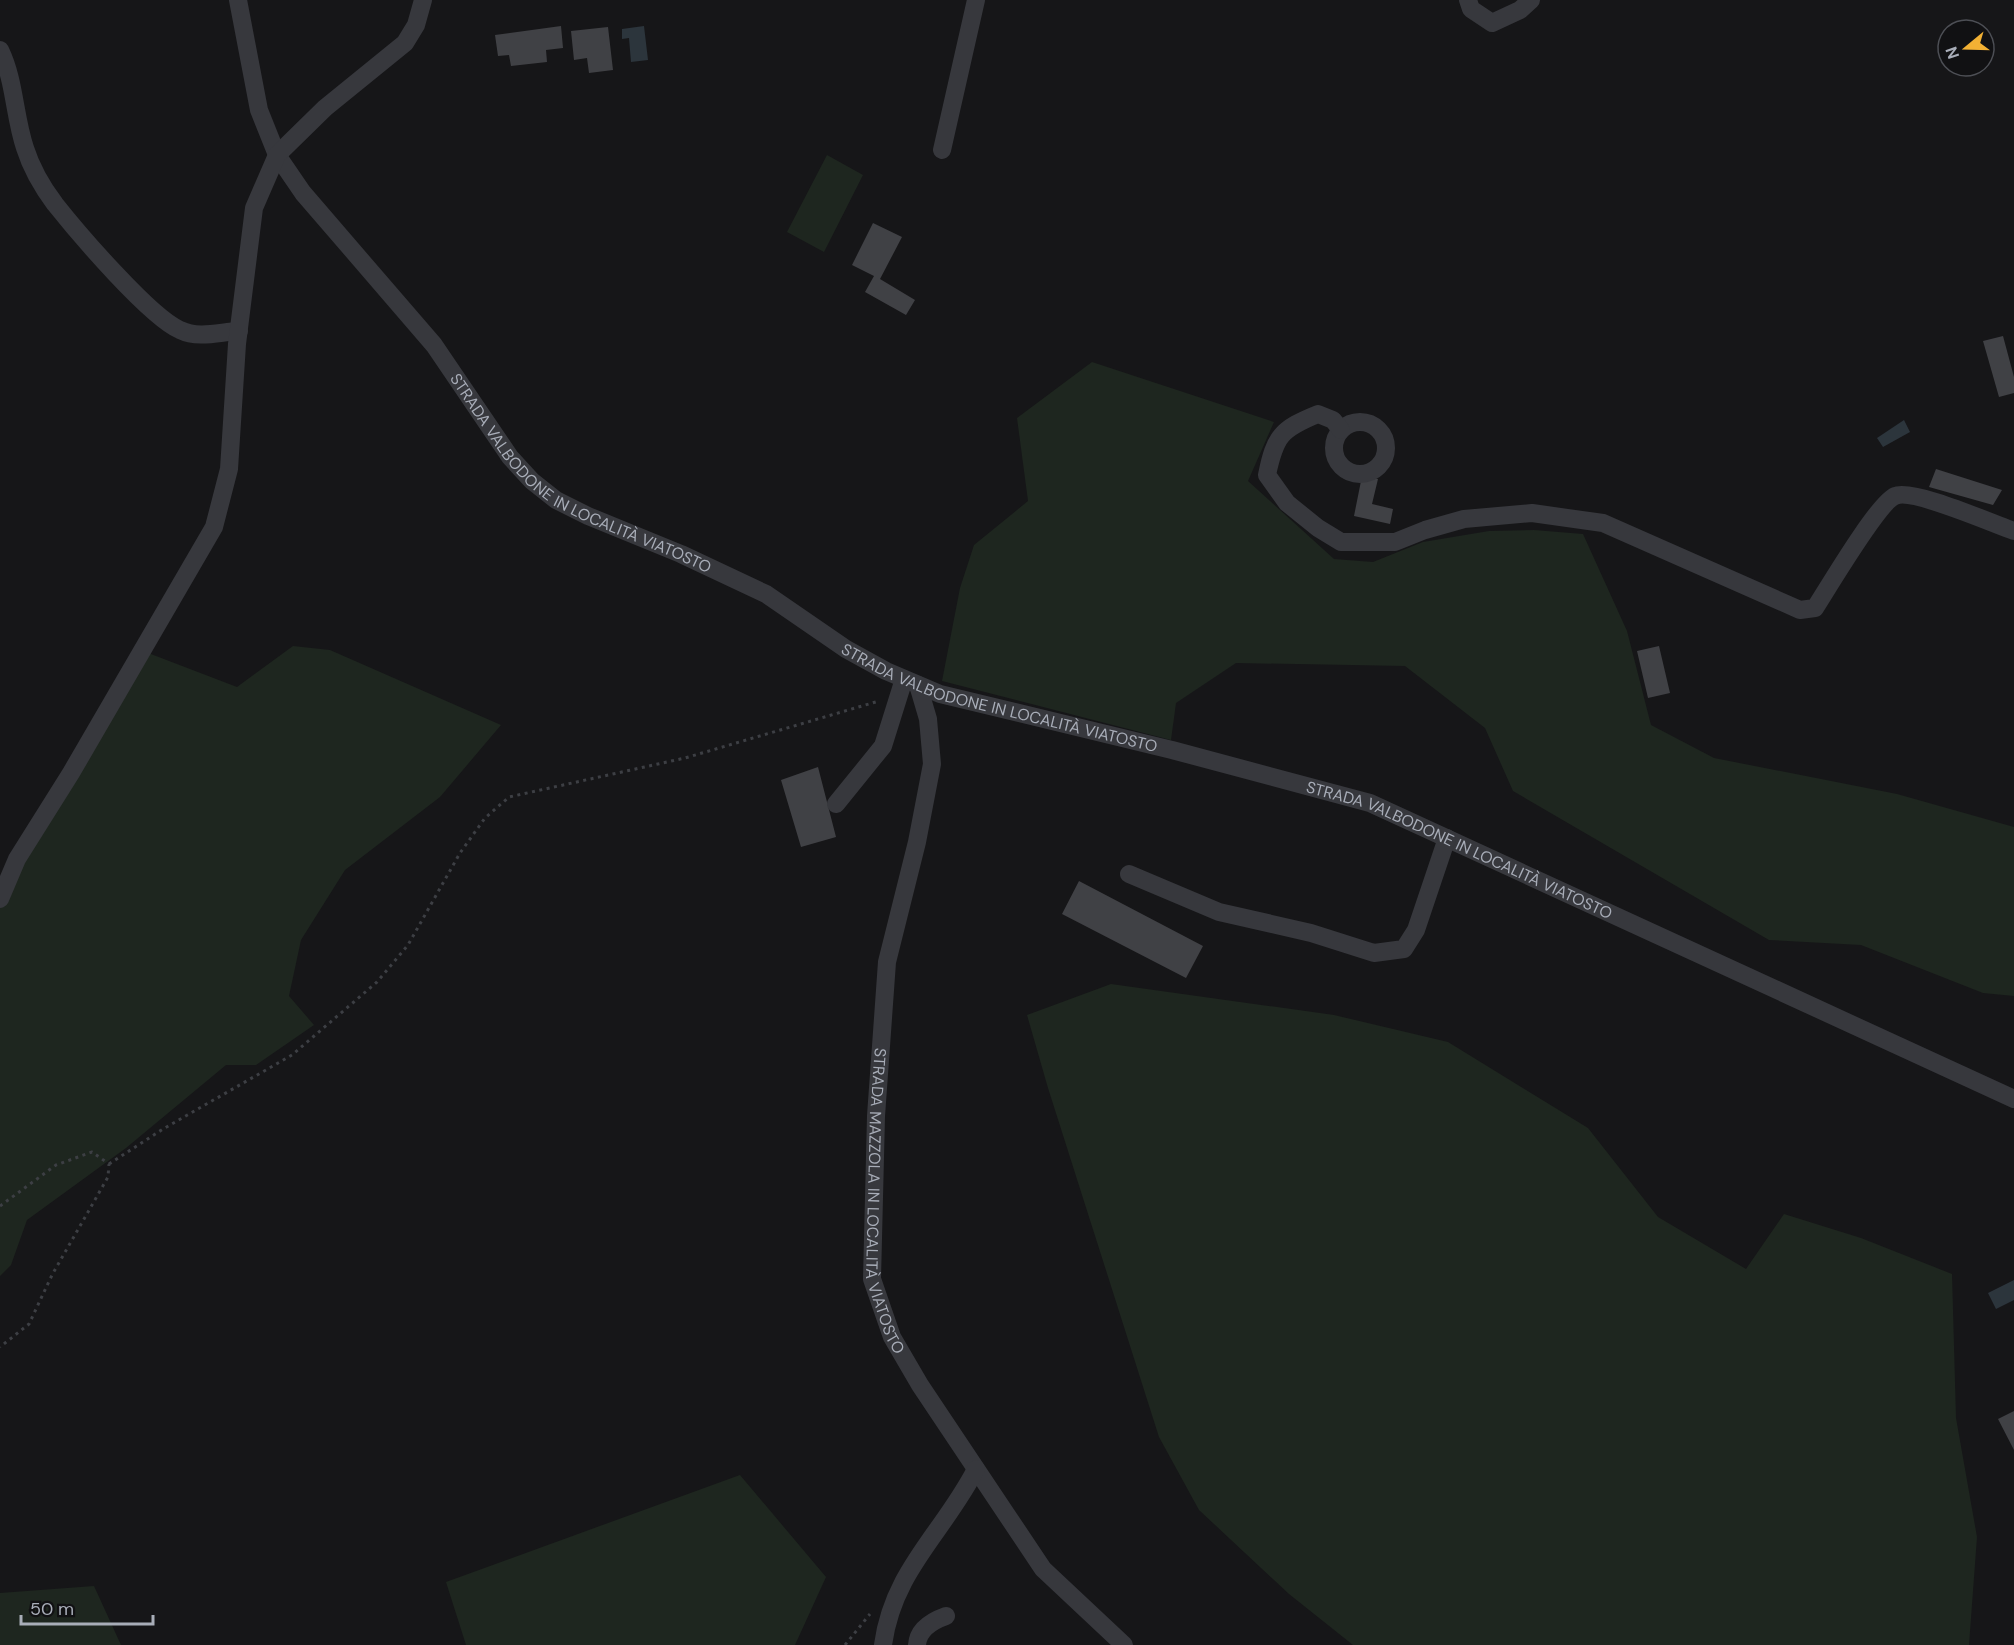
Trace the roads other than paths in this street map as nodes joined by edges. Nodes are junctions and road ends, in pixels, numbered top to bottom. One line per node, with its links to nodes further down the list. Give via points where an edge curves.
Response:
1 (237, 0): 8 (street, STRADA VALBODONE IN LOCALITÀ VIATOSTO, via 259,110)
2 (423, 0): 8 (street, via 416,25 405,43 326,108)
3 (976, 0): 7 (street)
4 (1468, 0): 5 (street, via 1471,9 1492,23 1520,10)
5 (1531, 0)
6 (0, 50): 9 (street, via 10,76 24,146 54,202 135,293 177,329 192,335)
7 (942, 150)
8 (277, 155): 9 (street, via 254,208); 12 (street, STRADA VALBODONE IN LOCALITÀ VIATOSTO, via 303,194 434,345 510,457 532,481 556,500 588,516 766,594)
9 (239, 331): 16 (street, via 229,469 214,527 17,859)
10 (1341, 430): 11 (street, via 1334,420 1318,414 1290,426 1272,447 1267,475 1287,503 1341,542 1395,542 1464,519 1532,513 1603,523 1800,610 1815,608 1879,511 1894,496 1907,494 1931,501)
11 (2014, 531)
12 (907, 685): 13 (street, via 883,746); 14 (street, STRADA VALBODONE IN LOCALITÀ VIATOSTO, via 1343,795); 18 (street, STRADA MAZZOLA IN LOCALITÀ VIATOSTO, via 928,719 932,764 887,962 876,1116 872,1278 892,1337)
13 (836, 804)
14 (1447, 838): 15 (street, via 1416,930 1404,949 1374,953 1311,933 1219,912); 17 (street, STRADA VALBODONE IN LOCALITÀ VIATOSTO)
15 (1129, 874)
16 (0, 899)
17 (2014, 1099)
18 (976, 1468): 20 (street, via 961,1499 911,1565 889,1615); 22 (street, STRADA MAZZOLA IN LOCALITÀ VIATOSTO, via 1043,1569)
19 (946, 1616): 21 (street, via 932,1621)
20 (883, 1645)
21 (917, 1645)
22 (1124, 1645)

